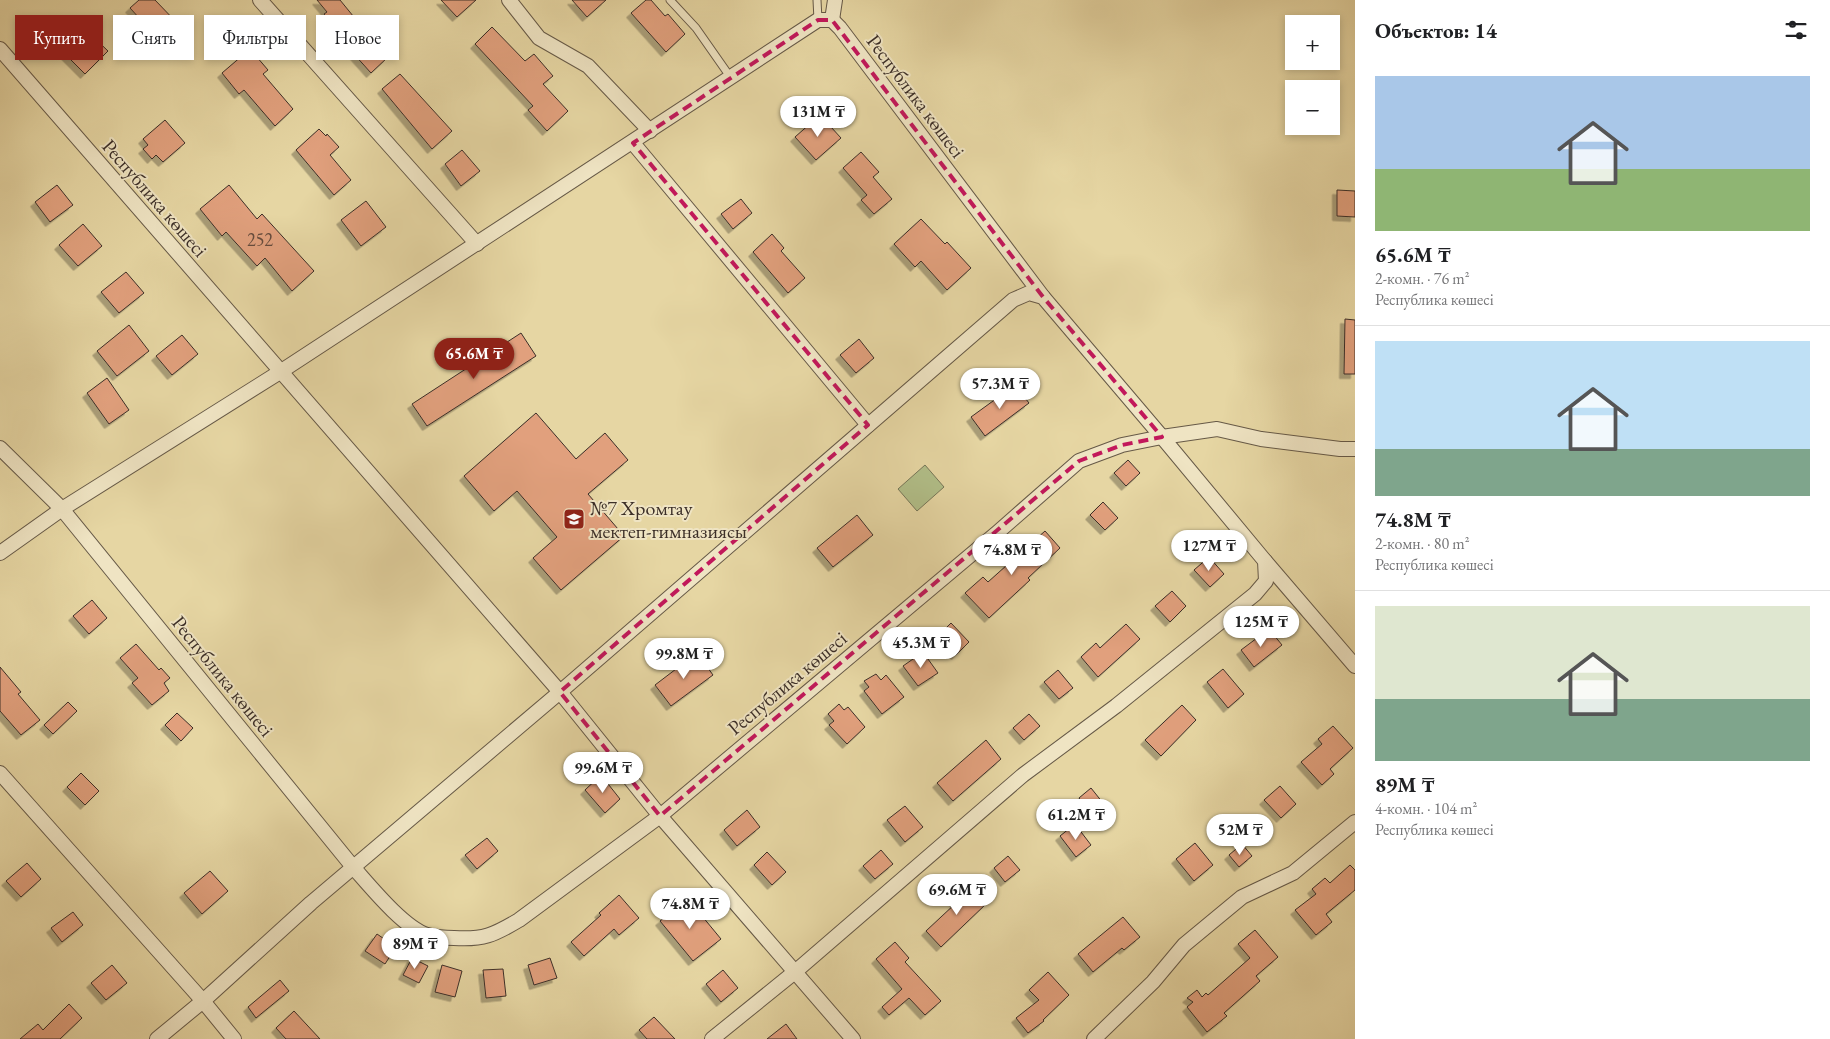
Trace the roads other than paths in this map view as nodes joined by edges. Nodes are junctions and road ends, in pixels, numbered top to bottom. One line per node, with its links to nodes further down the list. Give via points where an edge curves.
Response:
1 (260, 0): 11 (street)
2 (509, 0): 9 (street, via 539,38 588,66)
3 (670, 0): 8 (lane, via 696,28)
4 (817, 0): 6 (lane)
5 (835, 0): 6 (street)
6 (825, 20): 8 (street); 12 (street, Республика көшесі, via 840,28)
7 (0, 49): 13 (street, Республика көшесі)
8 (732, 78): 9 (street)
9 (650, 131): 10 (street)
10 (632, 143): 11 (street); 14 (street)
11 (477, 244): 13 (street)
12 (1036, 295): 14 (street, via 1013,300); 15 (street, Республика көшесі)
13 (280, 372): 18 (street); 22 (street, Республика көшесі)
14 (868, 426): 22 (street)
15 (1162, 437): 17 (street, Республика көшесі, via 1218,429 1261,439); 20 (street); 24 (street, Республика көшесі, via 1122,445 1078,461)
16 (0, 448): 18 (street, Республика көшесі)
17 (1355, 449)
18 (62, 509): 19 (street); 26 (street, Республика көшесі)
19 (0, 553)
20 (1265, 561): 21 (street); 27 (street, via 1266,581 1255,594 1116,706 1023,775)
21 (1355, 666)
22 (560, 692): 24 (street, Республика көшесі); 26 (street)
23 (0, 773): 28 (street)
24 (660, 816): 26 (street, Республика көшесі, via 519,920 498,933 475,940 426,934 408,924); 27 (street, Республика көшесі)
25 (1355, 822): 33 (street, via 1293,873 1242,897 1184,945 1153,982)
26 (353, 867): 28 (street)
27 (796, 971): 31 (street); 32 (street, Республика көшесі)
28 (203, 1001): 29 (street); 30 (street)
29 (157, 1039)
30 (234, 1039)
31 (712, 1039)
32 (853, 1039)
33 (1094, 1039)

